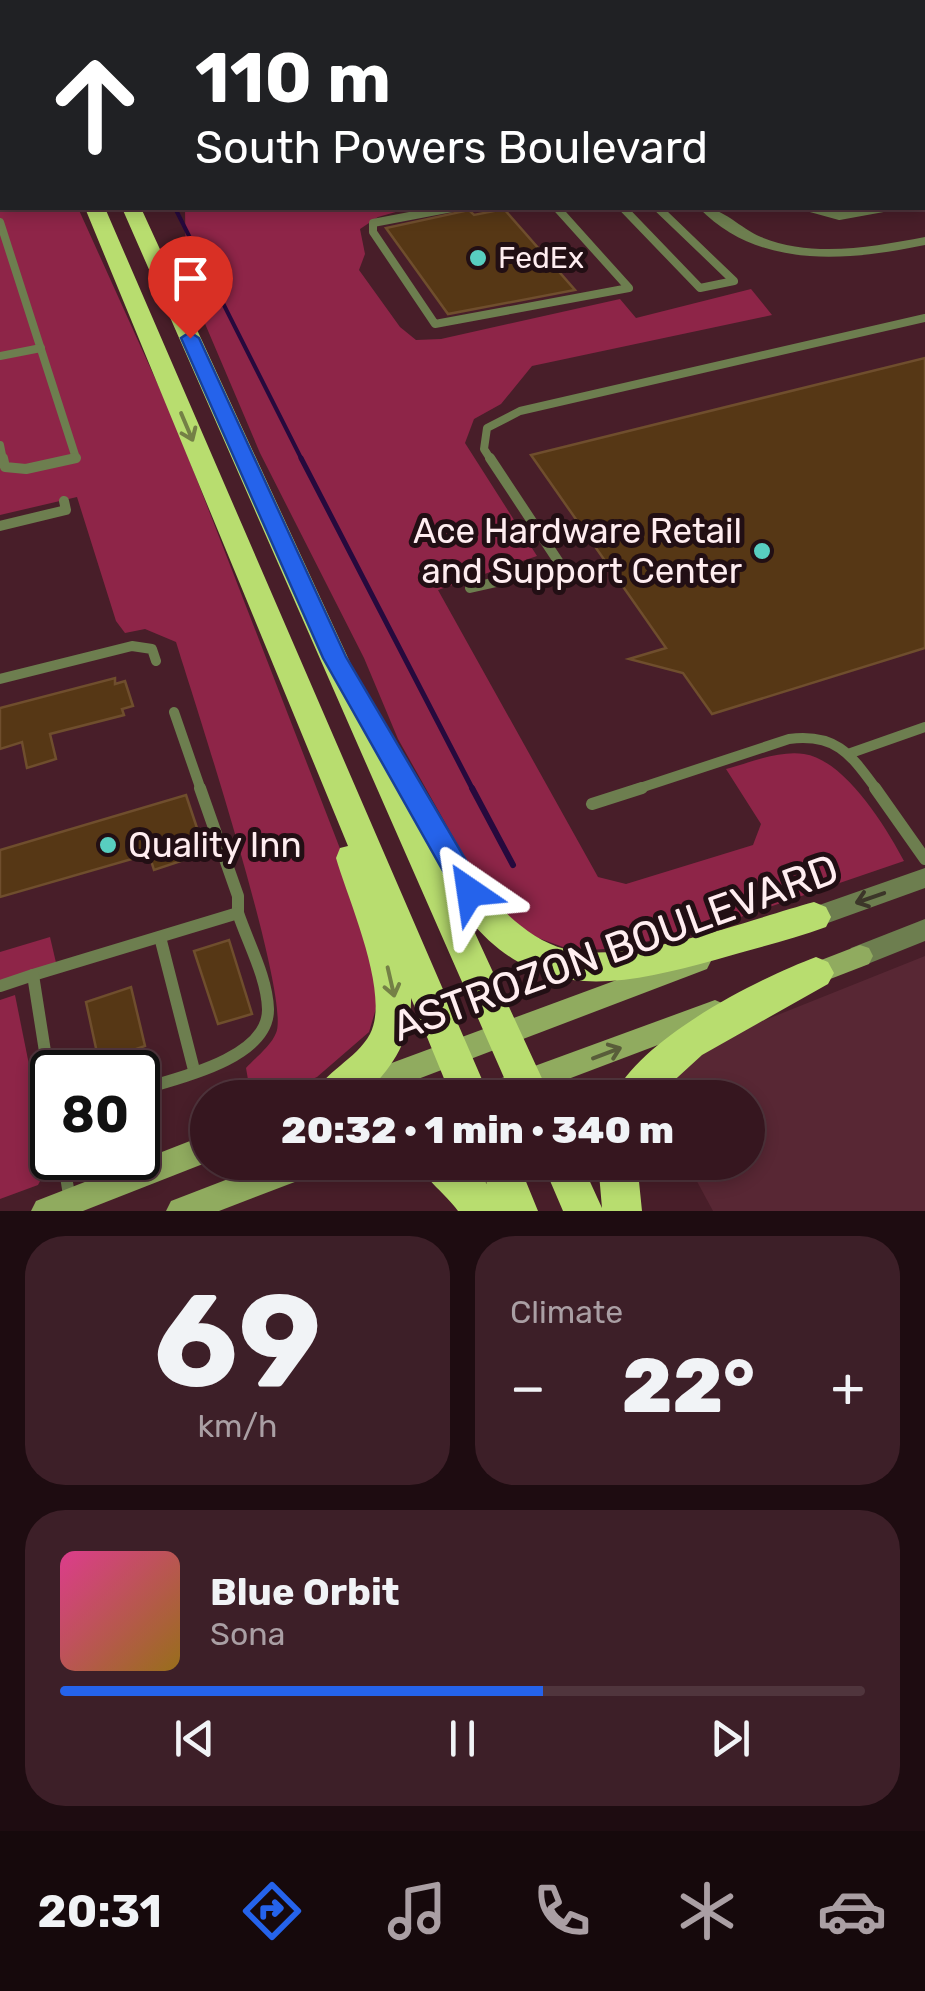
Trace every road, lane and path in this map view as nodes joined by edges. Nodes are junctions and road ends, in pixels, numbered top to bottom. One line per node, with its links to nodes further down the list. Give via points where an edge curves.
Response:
1 (96, 210): 18 (highway, one-way to 18)
2 (131, 210): 20 (highway)
3 (441, 210): 4 (lane, via 373,223 435,324 629,288)
4 (559, 210)
5 (625, 210): 6 (lane, via 700,288 734,281)
6 (660, 210)
7 (708, 210): 11 (street, via 753,239 804,253 863,254)
8 (817, 210): 9 (lane, via 838,216)
9 (871, 210)
10 (0, 222): 13 (lane)
11 (925, 241)
12 (925, 318): 19 (lane, via 494,421 484,448 562,567)
13 (41, 348): 14 (lane); 15 (lane, via 76,458 26,470 6,467)
14 (0, 356)
15 (0, 446)
16 (64, 501): 17 (lane, via 66,510)
17 (0, 526)
18 (243, 560): 39 (highway); 41 (highway, one-way to 41, via 393,984 391,1031)
19 (470, 588)
20 (334, 658): 30 (highway, via 470,892 497,928 523,948 556,964 631,967); 37 (highway)
21 (156, 662): 22 (lane, via 152,649 132,646)
22 (0, 679)
23 (174, 712): 29 (lane, via 238,896)
24 (925, 727): 25 (lane)
25 (848, 754): 26 (lane, via 831,741 789,739); 27 (lane)
26 (592, 804)
27 (925, 859)
28 (925, 878): 30 (street, ASTROZON BOULEVARD, one-way to 30)
29 (238, 914): 32 (lane); 40 (lane, via 269,1012 262,1032 240,1054)
30 (814, 917): 37 (main road, ASTROZON BOULEVARD)
31 (925, 930): 33 (street)
32 (160, 937): 35 (lane); 40 (lane)
33 (860, 956): 34 (main road)
34 (816, 973): 45 (main road, one-way to 34); 46 (highway, via 665,1058)
35 (33, 974): 36 (lane); 38 (lane)
36 (0, 986)
37 (504, 1035): 39 (main road, ASTROZON BOULEVARD); 44 (highway)
38 (45, 1050)
39 (452, 1053): 42 (main road, ASTROZON BOULEVARD); 43 (highway)
40 (194, 1070): 47 (lane)
41 (353, 1080)
42 (381, 1080)
43 (463, 1080)
44 (524, 1080)
45 (553, 1080)
46 (644, 1080)
47 (160, 1082)
48 (190, 1155): 55 (main road)
49 (61, 1180): 55 (lane)
50 (263, 1180): 56 (main road)
51 (460, 1180): 57 (highway)
52 (505, 1180): 58 (highway)
53 (569, 1180): 59 (highway)
54 (619, 1180): 60 (highway)
55 (58, 1206)
56 (181, 1211)
57 (483, 1211)
58 (518, 1211)
59 (584, 1211)
60 (622, 1211)

